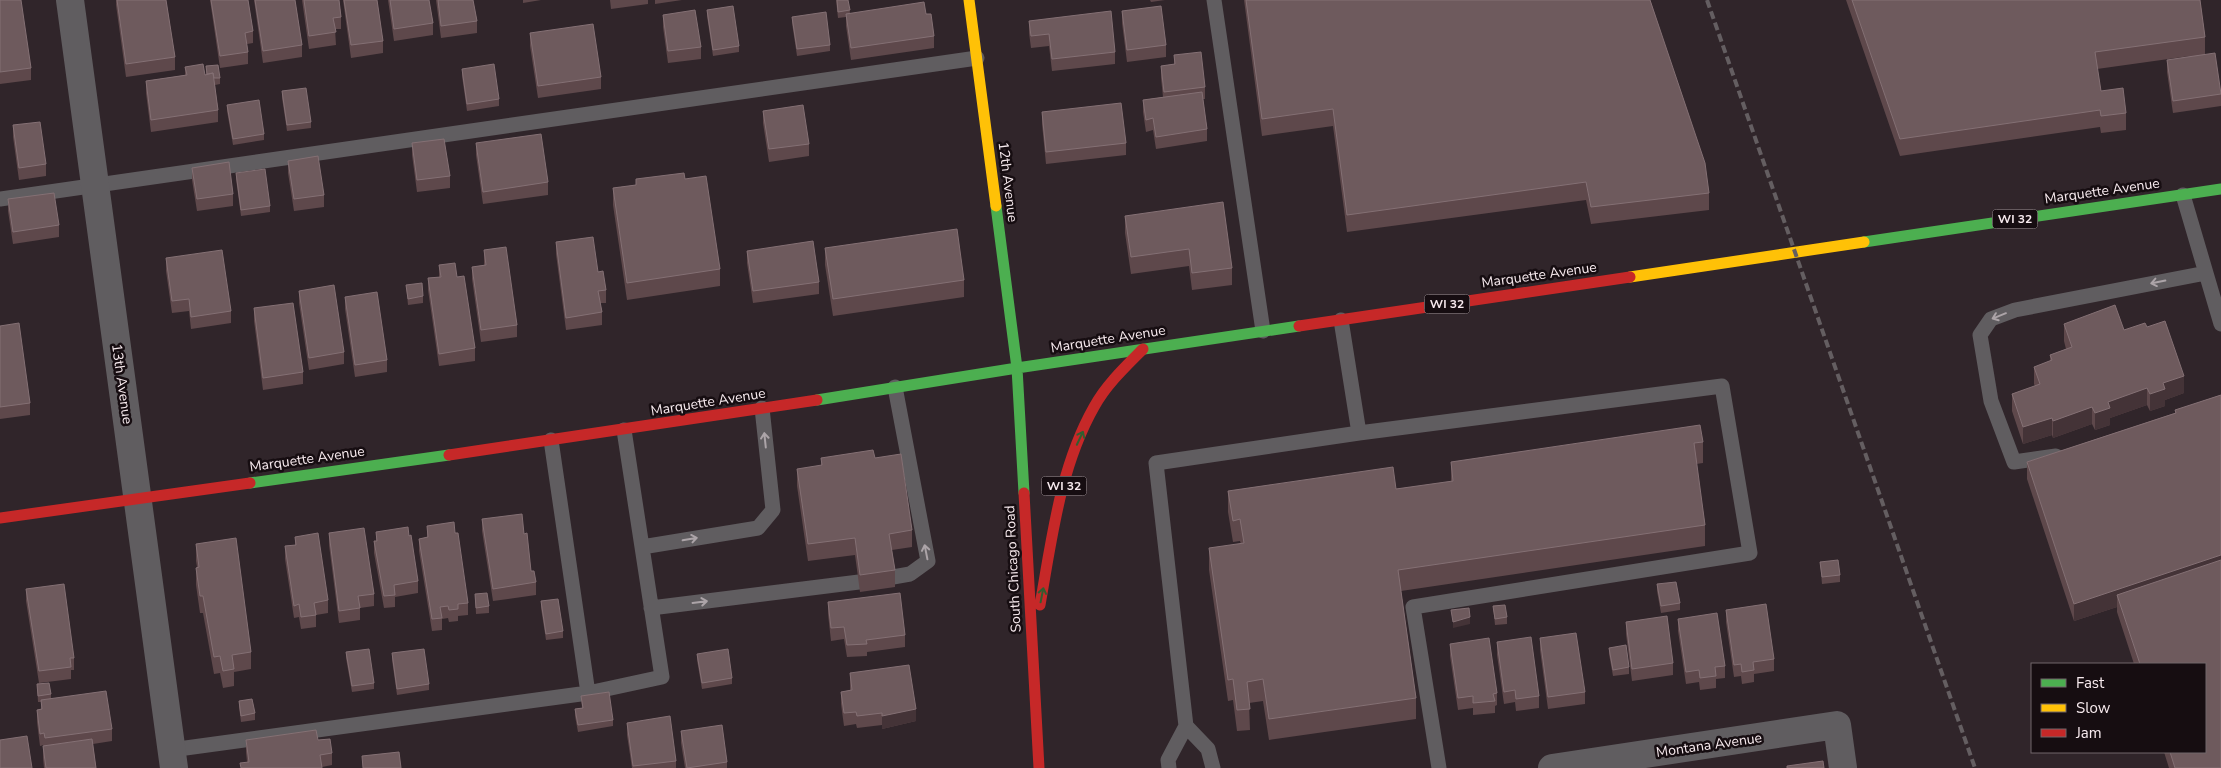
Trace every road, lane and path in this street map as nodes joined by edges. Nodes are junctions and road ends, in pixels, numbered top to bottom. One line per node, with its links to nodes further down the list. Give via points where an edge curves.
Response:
1 (70, 0): 5 (street, 13th Avenue)
2 (969, 0): 4 (main road, 12th Avenue)
3 (1214, 0): 12 (lane)
4 (977, 58): 5 (lane); 14 (main road, 12th Avenue)
5 (95, 186): 8 (lane); 21 (street, 13th Avenue)
6 (2221, 189): 7 (main road, Marquette Avenue / WI 32)
7 (2183, 194): 9 (lane); 10 (main road, Marquette Avenue / WI 32)
8 (0, 199)
9 (2206, 273): 11 (lane); 20 (lane, one-way to 20, via 2015,310 1991,319 1980,336 1991,401 2014,462)
10 (1341, 320): 12 (main road, Marquette Avenue / WI 32); 18 (lane)
11 (2221, 324)
12 (1263, 331): 13 (main road, Marquette Avenue / WI 32)
13 (1143, 349): 14 (main road, Marquette Avenue / WI 32); 27 (main road, WI 32, one-way to 13, via 1069,462 1094,408 1113,380)
14 (1017, 368): 15 (main road, Marquette Avenue); 27 (main road, South Chicago Road / WI 32)
15 (895, 387): 16 (main road, Marquette Avenue); 24 (lane, one-way to 15, via 910,574 928,561)
16 (762, 408): 17 (main road, Marquette Avenue); 23 (lane, one-way to 16, via 758,528 773,510)
17 (624, 430): 19 (main road, Marquette Avenue); 23 (lane)
18 (1359, 433): 29 (lane, via 1156,463); 34 (lane, via 1722,386 1750,553 1414,607)
19 (551, 440): 21 (main road, Marquette Avenue); 28 (lane)
20 (2075, 452)
21 (137, 498): 22 (main road, Marquette Avenue); 30 (street, 13th Avenue)
22 (0, 518)
23 (642, 547): 26 (lane)
24 (893, 577)
25 (858, 582): 26 (lane, one-way to 25)
26 (651, 608): 28 (lane, via 662,678)
27 (1032, 643): 31 (main road, South Chicago Road / WI 32)
28 (588, 693): 30 (lane)
29 (1186, 726): 32 (lane, via 1168,760); 33 (lane, via 1208,749)
30 (172, 759)
31 (1039, 768)
32 (1169, 768)
33 (1213, 768)
34 (1439, 768)
35 (1552, 768): 36 (street, Montana Avenue, via 1837,725)
36 (1843, 768)

